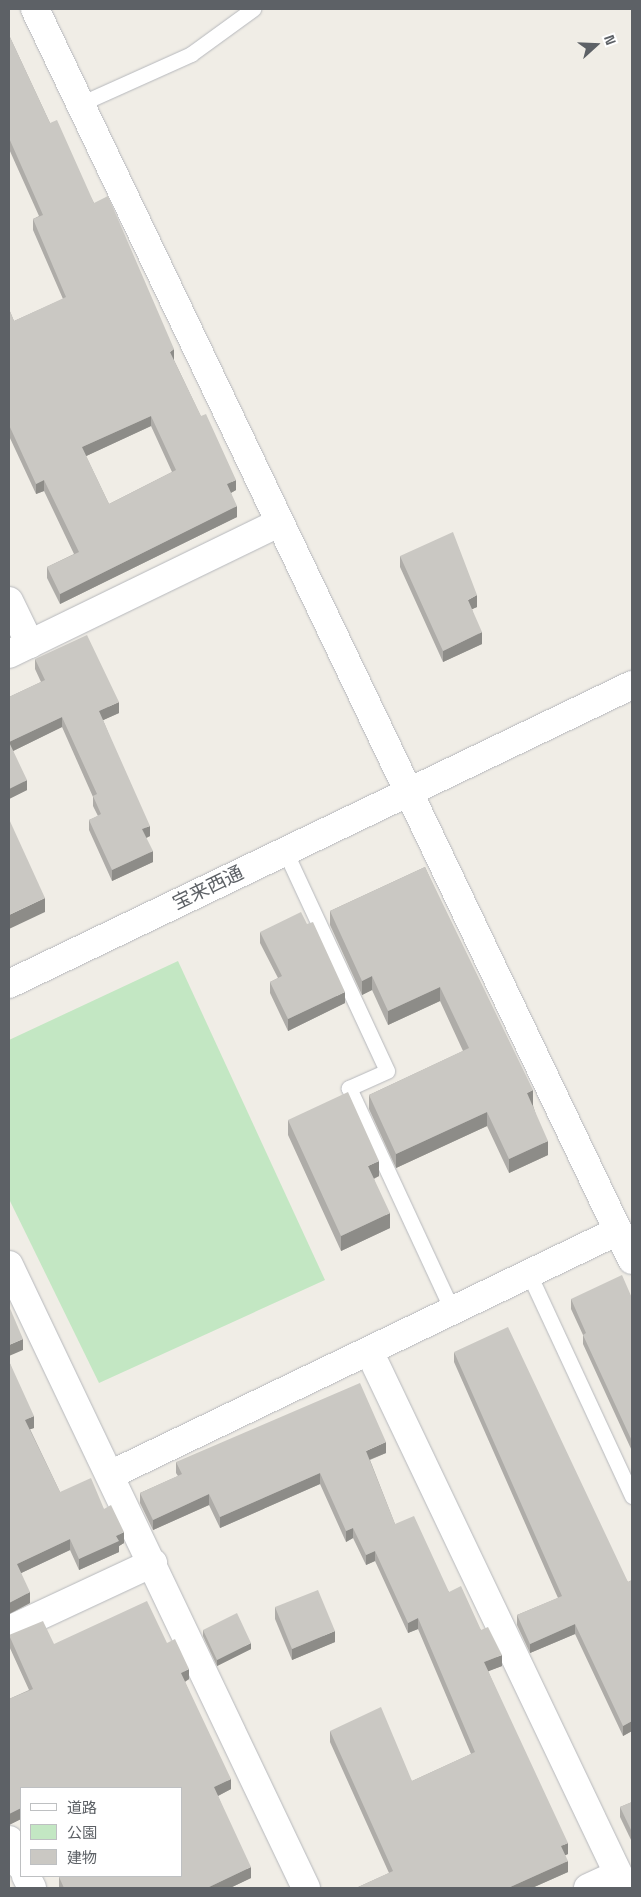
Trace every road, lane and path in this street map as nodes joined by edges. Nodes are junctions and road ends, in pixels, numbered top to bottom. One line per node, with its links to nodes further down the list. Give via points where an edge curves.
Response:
1 (35, 9): 3 (street)
2 (253, 9): 3 (lane, via 191,54)
3 (80, 104): 4 (street)
4 (279, 523): 6 (street); 8 (street)
5 (9, 601): 6 (street)
6 (19, 649)
7 (632, 685): 8 (street, 宝来西通)
8 (407, 793): 9 (street, 宝来西通); 11 (street)
9 (285, 851): 10 (street, 宝来西通); 15 (lane, via 387,1071 350,1088)
10 (9, 984)
11 (618, 1231): 12 (street); 14 (street)
12 (632, 1260)
13 (9, 1265): 17 (street)
14 (529, 1274): 15 (street); 18 (lane)
15 (452, 1310): 16 (street)
16 (369, 1351): 17 (street); 23 (street)
17 (110, 1474): 19 (street)
18 (632, 1496)
19 (153, 1563): 20 (street); 24 (street)
20 (9, 1630)
21 (9, 1840): 22 (street)
22 (20, 1864)
23 (622, 1881): 25 (street)
24 (306, 1888)
25 (588, 1888)

